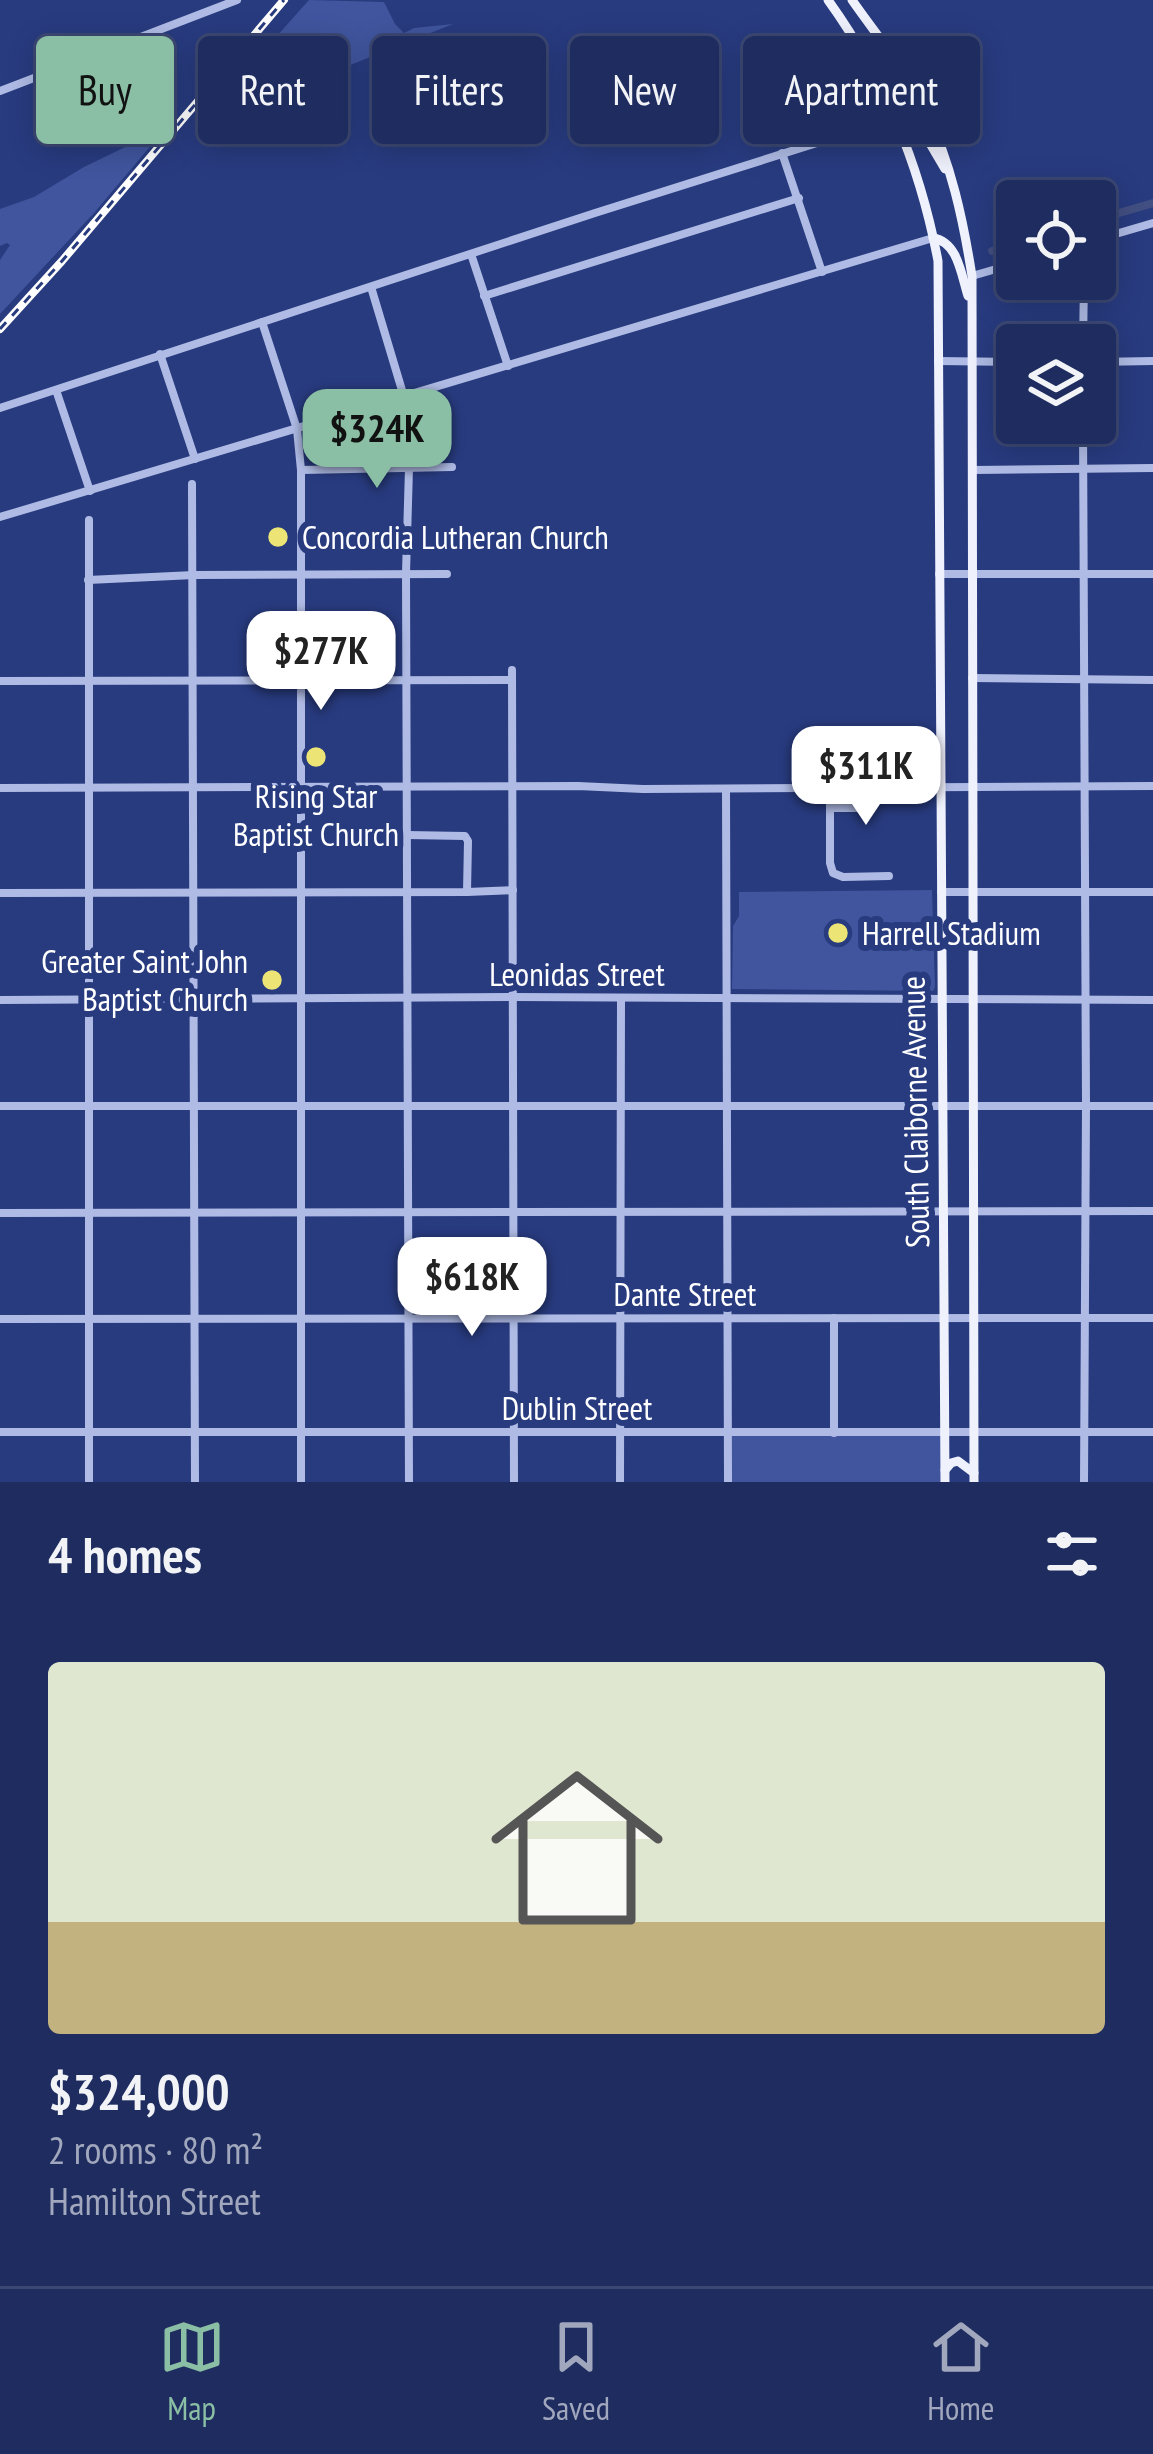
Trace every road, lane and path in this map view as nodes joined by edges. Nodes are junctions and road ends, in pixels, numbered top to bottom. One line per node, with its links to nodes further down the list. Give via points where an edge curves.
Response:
1 (237, 0): 6 (street)
2 (828, 0): 4 (main road)
3 (852, 0): 5 (main road)
4 (852, 36)
5 (878, 36)
6 (0, 92)
7 (811, 144): 11 (street)
8 (912, 144): 16 (main road)
9 (930, 144): 12 (main road)
10 (931, 144): 12 (main road)
11 (782, 153): 13 (street); 17 (street)
12 (949, 172): 20 (main road, South Claiborne Avenue)
13 (799, 198): 19 (street); 22 (street)
14 (1153, 223): 15 (street)
15 (1116, 234)
16 (933, 238): 19 (street); 23 (main road, via 950,246); 26 (main road, South Claiborne Avenue)
17 (471, 254): 21 (street); 22 (street)
18 (996, 269): 20 (street)
19 (822, 272): 31 (street)
20 (972, 276): 23 (main road, South Claiborne Avenue)
21 (371, 287): 24 (street); 33 (street)
22 (484, 296): 31 (street)
23 (971, 304): 28 (main road, South Claiborne Avenue)
24 (262, 322): 25 (street); 35 (street)
25 (160, 354): 32 (street); 37 (street)
26 (938, 361): 28 (street); 51 (main road, South Claiborne Avenue)
27 (1153, 361): 30 (street)
28 (971, 362): 29 (street); 43 (main road, South Claiborne Avenue)
29 (996, 362)
30 (1116, 362)
31 (508, 366): 33 (street)
32 (56, 389): 34 (street); 45 (street)
33 (404, 397): 35 (street)
34 (0, 408)
35 (297, 429): 37 (street); 42 (street)
36 (1082, 444): 39 (street)
37 (195, 459): 45 (street)
38 (452, 467): 41 (street)
39 (1083, 468): 40 (street); 43 (street); 49 (street)
40 (1153, 468)
41 (410, 469): 42 (street); 48 (street)
42 (301, 470): 55 (street)
43 (973, 470): 52 (main road, South Claiborne Avenue)
44 (192, 484): 54 (street)
45 (90, 491): 46 (street)
46 (0, 517)
47 (88, 520): 56 (street)
48 (406, 572): 50 (street); 55 (street); 64 (street)
49 (1083, 573): 52 (street); 53 (street); 58 (street)
50 (447, 574)
51 (938, 574): 52 (street); 67 (main road, South Claiborne Avenue)
52 (972, 574): 57 (main road, South Claiborne Avenue)
53 (1153, 574)
54 (194, 575): 55 (street); 56 (street); 62 (street)
55 (301, 575): 63 (street)
56 (88, 580): 61 (street)
57 (972, 678): 58 (street); 65 (main road, South Claiborne Avenue)
58 (1083, 680): 59 (street); 71 (street)
59 (1153, 680)
60 (0, 681): 61 (street)
61 (88, 681): 62 (street); 73 (street)
62 (194, 681): 63 (street); 74 (street)
63 (300, 681): 64 (street); 69 (street)
64 (406, 681): 66 (street, via 512,675); 75 (street)
65 (972, 785): 67 (street); 71 (street); 85 (main road, South Claiborne Avenue)
66 (513, 786): 75 (street); 77 (street); 81 (street)
67 (939, 786): 70 (street); 84 (main road, South Claiborne Avenue)
68 (1153, 786): 71 (street)
69 (299, 787): 74 (street); 75 (street); 91 (street)
70 (879, 787): 76 (street); 78 (street, via 857,808)
71 (1083, 787): 86 (street)
72 (0, 788): 73 (street)
73 (88, 788): 74 (street); 89 (street)
74 (194, 788): 90 (street)
75 (407, 788): 79 (street)
76 (830, 788): 77 (street); 78 (street)
77 (726, 789): 93 (street)
78 (830, 808): 80 (street, via 833,873)
79 (406, 835): 82 (street); 83 (street, via 466,838)
80 (889, 876)
81 (513, 890): 83 (street); 92 (street)
82 (408, 892): 83 (street); 91 (street); 96 (street)
83 (466, 892)
84 (939, 892): 85 (street); 98 (main road, South Claiborne Avenue)
85 (972, 892): 86 (street); 99 (main road, South Claiborne Avenue)
86 (1084, 892): 87 (street); 100 (street)
87 (1153, 892)
88 (0, 893): 89 (street)
89 (88, 893): 90 (street); 102 (street)
90 (194, 893): 91 (street); 94 (street)
91 (300, 893): 95 (street)
92 (514, 998): 96 (street, Leonidas Street); 97 (street, Leonidas Street); 111 (street)
93 (727, 998): 97 (street, Leonidas Street); 98 (street, Leonidas Street); 113 (street)
94 (194, 999): 95 (street, Leonidas Street); 102 (street, Leonidas Street); 108 (street)
95 (301, 999): 96 (street, Leonidas Street); 109 (street)
96 (408, 999): 110 (street)
97 (621, 999): 112 (street)
98 (942, 999): 99 (street, Leonidas Street); 114 (main road, South Claiborne Avenue)
99 (973, 999): 100 (street, Leonidas Street); 104 (main road, South Claiborne Avenue)
100 (1083, 999): 103 (street, Leonidas Street); 105 (street)
101 (0, 1000): 102 (street, Leonidas Street)
102 (88, 1000): 107 (street)
103 (1153, 1000)
104 (973, 1105): 105 (street); 114 (street); 118 (main road, South Claiborne Avenue)
105 (1086, 1105): 115 (street); 116 (street)
106 (0, 1106): 107 (street)
107 (88, 1106): 108 (street); 125 (street)
108 (194, 1106): 109 (street); 126 (street)
109 (301, 1106): 110 (street); 127 (street)
110 (408, 1106): 111 (street); 120 (street)
111 (514, 1106): 112 (street); 121 (street)
112 (620, 1106): 113 (street); 122 (street)
113 (729, 1106): 114 (street); 123 (street)
114 (942, 1106): 117 (main road, South Claiborne Avenue)
115 (1153, 1106)
116 (1084, 1210): 118 (street); 119 (street); 130 (street)
117 (943, 1211): 118 (street); 123 (street); 140 (main road, South Claiborne Avenue)
118 (973, 1211): 137 (main road, South Claiborne Avenue)
119 (1153, 1211)
120 (408, 1212): 121 (street); 127 (street); 134 (street)
121 (514, 1212): 122 (street); 128 (street)
122 (620, 1212): 123 (street); 129 (street)
123 (728, 1212): 135 (street)
124 (0, 1213): 125 (street)
125 (88, 1213): 126 (street); 131 (street)
126 (195, 1213): 127 (street); 132 (street)
127 (301, 1213): 133 (street)
128 (514, 1317): 129 (street, Dante Street); 134 (street, Dante Street); 146 (street)
129 (620, 1317): 135 (street, Dante Street); 147 (street)
130 (1085, 1317): 137 (street, Dante Street); 138 (street, Dante Street); 151 (street)
131 (88, 1318): 132 (street, Dante Street); 139 (street, Dante Street); 142 (street)
132 (195, 1318): 133 (street, Dante Street); 143 (street)
133 (301, 1318): 134 (street, Dante Street); 144 (street)
134 (408, 1318): 145 (street)
135 (728, 1318): 136 (street, Dante Street); 148 (street)
136 (834, 1318): 140 (street, Dante Street); 153 (street)
137 (974, 1318): 140 (street, Dante Street); 150 (main road, South Claiborne Avenue)
138 (1153, 1318)
139 (0, 1319)
140 (944, 1319): 149 (main road, South Claiborne Avenue)
141 (0, 1432): 142 (street, Dublin Street)
142 (89, 1432): 143 (street, Dublin Street); 156 (street)
143 (195, 1432): 144 (street, Dublin Street); 157 (street)
144 (302, 1432): 145 (street, Dublin Street); 158 (street)
145 (409, 1432): 146 (street, Dublin Street); 159 (street)
146 (514, 1432): 147 (street, Dublin Street); 160 (street)
147 (620, 1432): 148 (street, Dublin Street); 161 (street)
148 (728, 1432): 153 (street, Dublin Street); 162 (street)
149 (945, 1432): 150 (street, Dublin Street); 153 (street, Dublin Street); 154 (main road, South Claiborne Avenue)
150 (974, 1432): 151 (street, Dublin Street); 155 (main road, South Claiborne Avenue)
151 (1084, 1432): 152 (street, Dublin Street); 163 (street)
152 (1153, 1432)
153 (834, 1433)
154 (945, 1476): 155 (main road, via 958,1461)
155 (974, 1478)
156 (89, 1482)
157 (196, 1482)
158 (302, 1482)
159 (409, 1482)
160 (514, 1482)
161 (620, 1482)
162 (728, 1482)
163 (1084, 1482)

